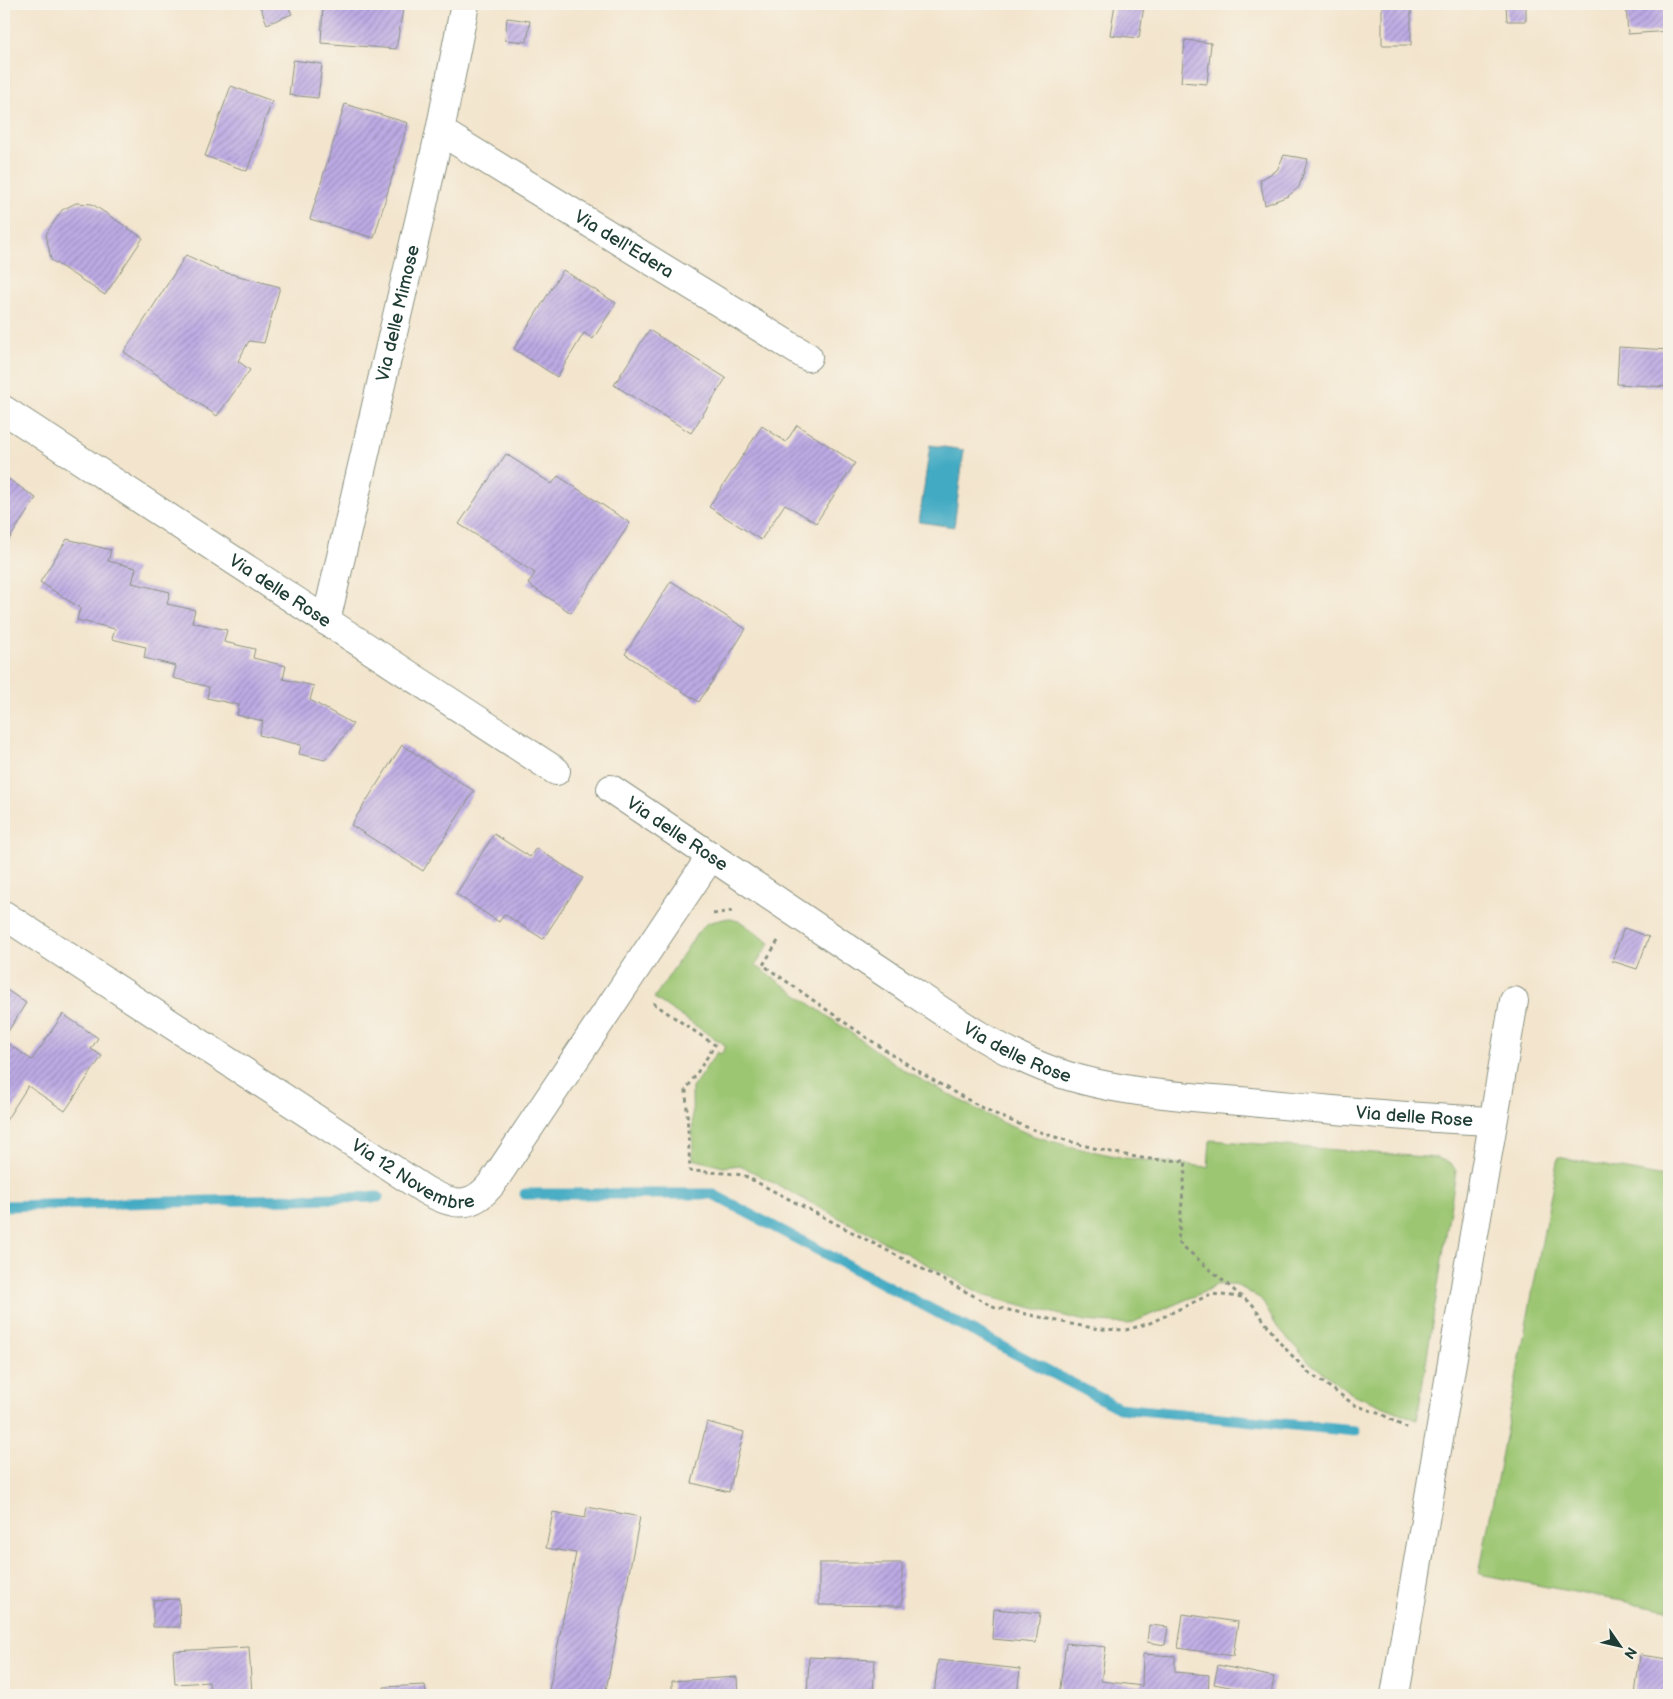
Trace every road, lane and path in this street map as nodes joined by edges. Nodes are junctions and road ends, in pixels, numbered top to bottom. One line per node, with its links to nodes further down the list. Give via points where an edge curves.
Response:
1 (465, 4): 2 (street, Via delle Mimose)
2 (440, 131): 3 (street, Via dell'Edera); 5 (street, Via delle Mimose)
3 (808, 357)
4 (4, 410): 5 (street, Via delle Rose)
5 (326, 621): 6 (street, Via delle Rose)
6 (556, 772)
7 (611, 789): 8 (street, Via delle Rose)
8 (711, 856): 9 (street, Via 12 Novembre, via 494,1182 475,1200 459,1203 444,1200 425,1190); 15 (street, Via delle Rose, via 975,1033 1011,1054 1070,1076 1109,1086 1216,1099)
9 (4, 915)
10 (710, 915): 11 (path, via 732,911)
11 (739, 915)
12 (772, 936): 16 (path, via 779,941 763,965 897,1058 973,1103 1035,1130 1078,1143 1138,1157 1186,1161 1178,1242)
13 (648, 1000): 16 (path, via 715,1045 686,1090 690,1171 743,1175 995,1307 1099,1329 1126,1330 1150,1323 1211,1294)
14 (1514, 1001): 15 (street)
15 (1493, 1121): 17 (street)
16 (1242, 1297): 17 (path, via 1253,1305 1279,1342 1330,1389 1356,1405)
17 (1438, 1443): 18 (street)
18 (1395, 1695)

